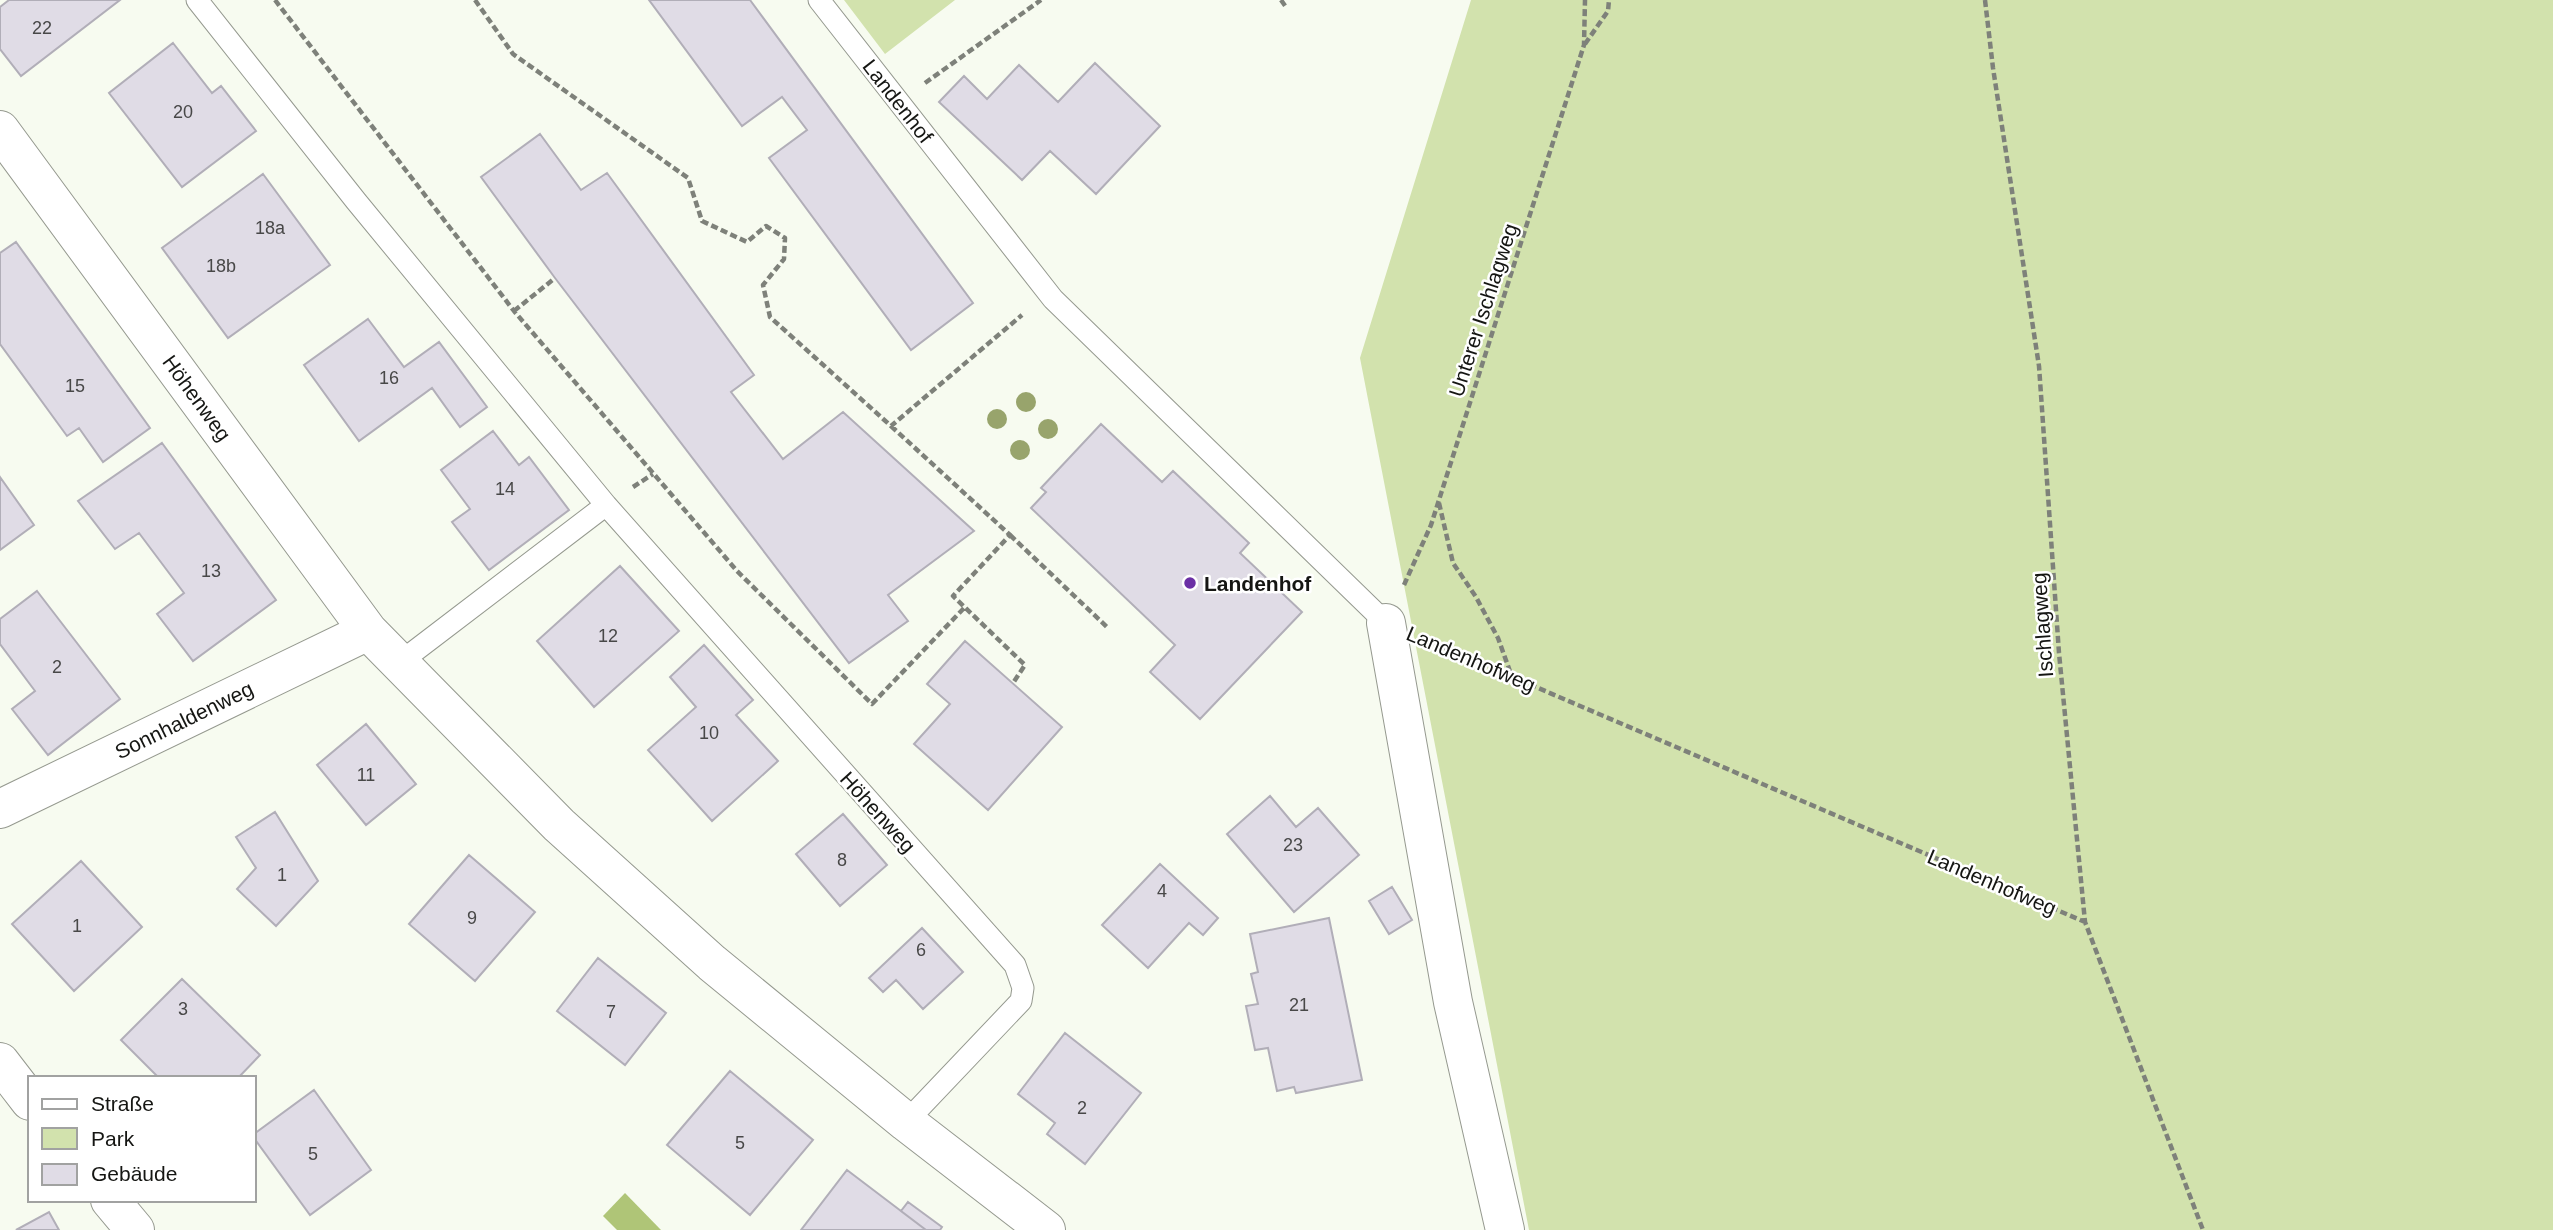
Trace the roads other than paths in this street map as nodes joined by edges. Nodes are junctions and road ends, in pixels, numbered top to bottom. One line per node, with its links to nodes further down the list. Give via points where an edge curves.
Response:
1 (197, 0): 4 (lane, Höhenweg)
2 (819, 0): 5 (lane, Landenhof, via 1048,293)
3 (0, 130): 6 (street, Höhenweg)
4 (606, 505): 7 (lane); 11 (lane, Höhenweg, via 1015,965 1024,988 1021,1001)
5 (1386, 623): 15 (street, Landenhofweg, via 1453,1003)
6 (368, 632): 7 (street, Höhenweg); 8 (street, Sonnhaldenweg)
7 (399, 663): 11 (street, Höhenweg, via 569,834 712,963)
8 (7, 793)
9 (0, 1062): 10 (street)
10 (28, 1098)
11 (906, 1122): 14 (street, Höhenweg)
12 (112, 1202): 13 (street)
13 (135, 1230)
14 (1046, 1230)
15 (1506, 1230)

